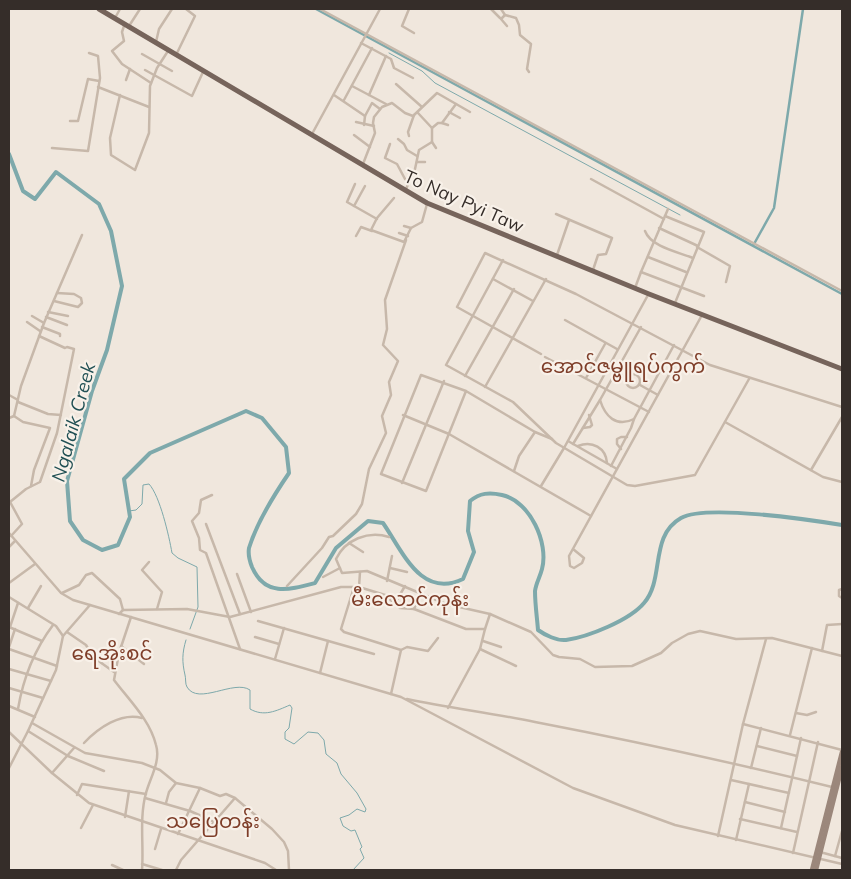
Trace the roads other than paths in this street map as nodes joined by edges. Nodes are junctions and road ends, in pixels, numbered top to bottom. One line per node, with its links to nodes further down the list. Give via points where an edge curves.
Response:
1 (99, 9): 12 (main road, To Nay Pyi Taw)
2 (120, 9): 12 (street)
3 (140, 9): 15 (street)
4 (172, 9): 19 (street, via 159,29)
5 (186, 9): 24 (street, via 195,16)
6 (320, 9): 17 (street)
7 (380, 9): 17 (street)
8 (409, 9): 16 (street, via 402,26)
9 (491, 9): 13 (street)
10 (501, 9): 11 (street)
11 (504, 15): 13 (street); 31 (street, via 516,18 520,35 530,44)
12 (114, 19): 15 (main road, To Nay Pyi Taw)
13 (501, 19): 14 (street)
14 (507, 26)
15 (126, 27): 19 (main road, To Nay Pyi Taw); 27 (street, via 122,32 124,41 112,52)
16 (414, 33)
17 (365, 36): 18 (street); 115 (street)
18 (361, 43): 20 (street); 41 (street)
19 (155, 44): 21 (main road, To Nay Pyi Taw)
20 (372, 48): 25 (street); 38 (street)
21 (168, 51): 24 (main road, To Nay Pyi Taw); 26 (street)
22 (89, 53): 35 (street, via 98,56)
23 (142, 54): 26 (street)
24 (176, 56): 30 (main road, To Nay Pyi Taw)
25 (386, 56): 33 (street, via 393,60 393,67); 42 (street)
26 (159, 64): 29 (street); 32 (street)
27 (130, 69): 34 (street); 36 (street)
28 (145, 70): 32 (street)
29 (172, 71)
30 (203, 72): 32 (street, via 193,96); 62 (main road, To Nay Pyi Taw)
31 (529, 72)
32 (154, 75): 36 (street)
33 (412, 78)
34 (126, 80)
35 (99, 81): 39 (street); 55 (street, via 88,79 77,122)
36 (152, 82): 46 (street)
37 (396, 84): 47 (street)
38 (352, 86): 42 (street); 43 (street)
39 (98, 87): 40 (street); 69 (street, via 88,151)
40 (120, 95): 46 (street); 46 (street, via 110,138 110,155 135,170 149,133)
41 (334, 95): 43 (street); 62 (street)
42 (369, 95): 44 (street)
43 (344, 100): 53 (street)
44 (386, 104): 48 (street); 52 (street, via 392,103 405,113)
45 (456, 104): 47 (street, via 437,93); 49 (street); 50 (street)
46 (148, 107)
47 (422, 107): 51 (street)
48 (380, 109): 53 (street, via 372,103); 60 (street, via 373,120)
49 (449, 112): 54 (street); 57 (street)
50 (470, 112)
51 (418, 113): 52 (street); 61 (street)
52 (414, 115): 64 (street)
53 (365, 116): 58 (street)
54 (460, 118)
55 (70, 121)
56 (356, 122): 58 (street)
57 (442, 123): 59 (street); 61 (street)
58 (364, 125): 60 (street)
59 (448, 125)
60 (374, 126): 68 (street)
61 (432, 128): 66 (street)
62 (311, 135): 76 (main road, To Nay Pyi Taw)
63 (354, 135): 68 (street)
64 (409, 136)
65 (398, 139): 72 (street)
66 (432, 142): 70 (street); 72 (street, via 420,148)
67 (390, 144): 73 (street, via 384,157)
68 (370, 147): 76 (street)
69 (52, 148)
70 (436, 148)
71 (396, 155): 73 (street)
72 (417, 156): 74 (street)
73 (394, 161): 78 (street)
74 (416, 162): 75 (street); 78 (street)
75 (425, 162)
76 (363, 166): 81 (main road, To Nay Pyi Taw)
77 (591, 179): 87 (street)
78 (409, 182): 81 (street)
79 (355, 184): 84 (street, via 347,201)
80 (365, 186): 84 (street)
81 (405, 191): 83 (main road, To Nay Pyi Taw)
82 (394, 198): 88 (street)
83 (427, 203): 91 (street, via 422,222); 102 (main road, To Nay Pyi Taw)
84 (354, 206): 88 (street)
85 (668, 209): 87 (street)
86 (556, 214): 89 (street)
87 (665, 218): 92 (street); 101 (street, via 703,231)
88 (377, 219): 93 (street)
89 (569, 220): 102 (street); 106 (street, via 612,238 606,254 598,255)
90 (404, 226): 91 (street)
91 (411, 228): 98 (street)
92 (660, 228): 100 (street); 101 (street)
93 (372, 231): 97 (street, via 361,227); 99 (street)
94 (645, 231): 100 (street)
95 (399, 232): 98 (street)
96 (82, 235): 116 (street)
97 (356, 236)
98 (408, 236): 99 (street)
99 (406, 240): 222 (street, via 384,307 387,329 383,345 398,361 390,382 392,395 382,416 386,433 369,469 362,504)
100 (654, 243): 103 (street); 104 (street)
101 (698, 246): 104 (street); 111 (street, via 730,265)
102 (556, 256): 106 (main road, To Nay Pyi Taw)
103 (648, 257): 107 (street); 108 (street)
104 (692, 258): 108 (street)
105 (503, 260): 109 (street); 110 (street); 126 (street, via 488,253 484,255 457,306)
106 (593, 271): 113 (main road, To Nay Pyi Taw)
107 (641, 272): 112 (street); 113 (street)
108 (687, 272): 112 (street)
109 (493, 279): 114 (street); 126 (street)
110 (546, 279): 119 (street); 130 (street)
111 (726, 282)
112 (681, 287): 118 (street); 121 (street)
113 (635, 288): 117 (main road, To Nay Pyi Taw)
114 (514, 289): 119 (street); 133 (street)
115 (842, 292)
116 (57, 293): 120 (street); 120 (street, via 74,294 81,298 82,304 78,307)
117 (649, 294): 121 (main road, To Nay Pyi Taw); 130 (street)
118 (704, 296)
119 (534, 301): 138 (street)
120 (54, 302): 122 (street)
121 (674, 304): 123 (main road, To Nay Pyi Taw)
122 (48, 312): 125 (street); 127 (street)
123 (702, 315): 142 (street); 146 (main road, To Nay Pyi Taw)
124 (32, 316): 131 (street)
125 (68, 316)
126 (472, 316): 133 (street); 148 (street, via 446,364)
127 (46, 317): 131 (street); 132 (street)
128 (565, 320): 139 (street)
129 (27, 322): 135 (street)
130 (632, 322): 134 (street); 141 (street)
131 (43, 325): 135 (street); 137 (street)
132 (67, 325)
133 (493, 327): 138 (street); 148 (street)
134 (641, 327): 140 (street); 147 (street)
135 (41, 331): 136 (street)
136 (39, 336): 161 (street); 171 (street, via 74,350)
137 (60, 336)
138 (513, 338): 143 (street); 155 (street)
139 (605, 344): 141 (street); 149 (street)
140 (674, 346): 142 (street); 157 (street)
141 (617, 348): 145 (street)
142 (683, 350): 151 (street, via 710,365); 160 (street)
143 (541, 354)
144 (545, 356): 149 (street)
145 (607, 367): 147 (street); 153 (street)
146 (842, 369)
147 (617, 372): 150 (street); 156 (street)
148 (465, 376): 155 (street)
149 (586, 378): 153 (street)
150 (627, 378): 154 (street, via 629,387 634,389); 154 (street, via 636,374 641,380)
151 (749, 379): 164 (street); 176 (street)
152 (444, 382): 158 (street); 168 (street, via 421,374); 177 (street)
153 (598, 384): 156 (street); 184 (street)
154 (640, 385): 157 (street)
155 (485, 387): 183 (street, via 513,402)
156 (607, 389): 162 (street); 165 (street)
157 (649, 390): 160 (street); 165 (street)
158 (466, 392): 180 (street); 181 (street)
159 (9, 395): 161 (street)
160 (658, 395): 167 (street)
161 (18, 400): 170 (street); 171 (street)
162 (600, 400): 163 (street); 166 (street)
163 (595, 407): 166 (street); 169 (street)
164 (842, 407)
165 (640, 408): 167 (street); 174 (street)
166 (603, 409): 175 (street, via 607,417)
167 (649, 412): 191 (street)
168 (403, 415): 177 (street); 196 (street, via 381,473)
169 (590, 415): 178 (street); 178 (street, via 592,425)
170 (14, 416): 173 (street); 197 (street, via 22,422 50,428)
171 (60, 416): 197 (street, via 40,482)
172 (842, 417): 192 (street)
173 (9, 418)
174 (634, 419): 175 (street); 179 (street)
175 (624, 422): 179 (street)
176 (725, 422): 192 (street); 194 (street, via 695,475 635,486 627,485)
177 (426, 424): 181 (street); 196 (street)
178 (582, 428): 185 (street)
179 (632, 428): 182 (street)
180 (534, 432): 183 (street); 193 (street)
181 (450, 434): 193 (street); 196 (street, via 426,491)
182 (627, 437): 188 (street); 188 (street, via 618,439)
183 (552, 439): 187 (street)
184 (568, 441): 185 (street); 187 (street)
185 (573, 444): 186 (street)
186 (577, 446): 189 (street); 189 (street, via 588,443 600,448)
187 (564, 448): 194 (street); 198 (street)
188 (620, 449): 190 (street)
189 (607, 463): 190 (street)
190 (612, 466): 191 (street)
191 (617, 469): 194 (street)
192 (812, 470): 195 (street)
193 (514, 471): 198 (street)
194 (614, 476): 201 (street)
195 (842, 482)
196 (402, 483)
197 (31, 486): 200 (street)
198 (541, 486): 201 (street)
199 (212, 495): 243 (street, via 201,500 199,512 192,521 200,550 206,553)
200 (9, 501): 203 (street, via 22,524)
201 (591, 516): 208 (street)
202 (206, 524): 240 (street)
203 (10, 535): 205 (street)
204 (389, 537): 206 (street, via 368,535)
205 (15, 541): 207 (street); 212 (street)
206 (349, 543): 209 (street); 213 (street, via 337,557)
207 (9, 547)
208 (573, 549): 208 (street, via 584,558 574,568 570,566 569,557)
209 (363, 552)
210 (392, 556): 214 (street)
211 (150, 562): 235 (street, via 142,570 162,592)
212 (35, 564): 220 (street); 227 (street)
213 (340, 568): 215 (street, via 345,574); 218 (street)
214 (390, 568): 216 (street); 219 (street)
215 (360, 572): 219 (street, via 367,571); 225 (street)
216 (407, 572)
217 (237, 574): 238 (street)
218 (323, 578)
219 (387, 581): 223 (street)
220 (9, 583)
221 (41, 586): 234 (street)
222 (288, 586)
223 (404, 586): 228 (street); 232 (street)
224 (354, 587): 225 (street); 238 (street); 266 (street, via 341,629)
225 (359, 587): 232 (street, via 385,595)
226 (842, 589): 230 (street, via 838,596)
227 (61, 593): 233 (street); 237 (street, via 79,585 86,575 92,573 120,599)
228 (422, 594): 236 (street); 241 (street, via 446,604)
229 (9, 597): 231 (street)
230 (842, 598)
231 (18, 602): 234 (street); 247 (street)
232 (395, 603): 236 (street, via 400,608)
233 (90, 605): 239 (street); 251 (street)
234 (28, 608): 246 (street)
235 (157, 609): 237 (street); 243 (street, via 193,610)
236 (414, 609): 250 (street, via 466,629)
237 (123, 610): 239 (street)
238 (251, 612): 240 (street)
239 (119, 614): 242 (street)
240 (240, 614): 243 (street)
241 (490, 614): 250 (street); 255 (street, via 531,632 553,655 580,659 605,668 625,668 644,662 680,638 700,631 736,639)
242 (130, 617): 260 (street); 264 (street)
243 (230, 617): 264 (street)
244 (258, 621): 248 (street)
245 (842, 624): 267 (street, via 825,626)
246 (53, 625): 252 (street); 256 (street)
247 (9, 627): 249 (street)
248 (284, 628): 257 (street); 259 (street)
249 (15, 629): 256 (street); 261 (street)
250 (485, 629): 258 (street)
251 (66, 632): 252 (street); 273 (street, via 86,645)
252 (63, 636): 275 (street)
253 (255, 637): 259 (street)
254 (438, 638): 266 (street, via 428,651 408,647)
255 (766, 639): 263 (street); 295 (street)
256 (42, 641): 271 (street)
257 (328, 641): 269 (street); 279 (street)
258 (483, 641): 262 (street); 265 (street)
259 (279, 644): 272 (street)
260 (121, 646): 274 (street); 278 (street)
261 (9, 648): 271 (street)
262 (501, 648)
263 (812, 648): 267 (street); 291 (street)
264 (240, 649): 272 (street)
265 (480, 649): 276 (street); 288 (street)
266 (401, 650): 284 (street)
267 (822, 651): 270 (street)
268 (100, 653): 273 (street)
269 (374, 654)
270 (842, 656)
271 (34, 659): 275 (street); 280 (street)
272 (275, 659): 279 (street)
273 (102, 664): 278 (street)
274 (144, 664)
275 (57, 666): 281 (street)
276 (516, 666)
277 (9, 669): 280 (street)
278 (114, 672): 293 (street, via 114,680)
279 (320, 672): 284 (street)
280 (28, 674): 281 (street); 283 (street)
281 (51, 681): 286 (street)
282 (9, 688): 283 (street)
283 (21, 691): 286 (street); 289 (street)
284 (391, 694): 285 (street)
285 (401, 697): 288 (street); 344 (street, via 579,790 675,825)
286 (42, 698): 292 (street)
287 (9, 706): 289 (street)
288 (448, 708): 309 (street, via 507,716)
289 (18, 709): 292 (street)
290 (816, 712): 291 (street)
291 (796, 713): 299 (street)
292 (35, 716): 294 (street)
293 (142, 718): 302 (street, via 133,715 116,720); 312 (street, via 157,746)
294 (32, 724): 297 (street); 305 (street)
295 (743, 724): 296 (street); 309 (street)
296 (761, 728): 299 (street); 304 (street)
297 (28, 731): 303 (street); 307 (street)
298 (9, 732): 303 (street)
299 (790, 735): 300 (street)
300 (801, 738): 301 (street); 308 (street)
301 (818, 742): 306 (street); 318 (street)
302 (84, 743)
303 (22, 744): 311 (street); 315 (street)
304 (757, 746): 308 (street); 313 (street)
305 (74, 748): 307 (street); 312 (street)
306 (842, 751): 322 (main road)
307 (68, 756): 314 (street); 315 (street)
308 (798, 756): 316 (street)
309 (734, 764): 313 (street); 317 (street)
310 (842, 767): 322 (main road)
311 (9, 768)
312 (155, 768): 319 (street); 324 (street)
313 (751, 768): 316 (street)
314 (104, 771)
315 (52, 773): 326 (street)
316 (793, 777): 318 (street); 325 (street)
317 (730, 780): 320 (street); 344 (street)
318 (809, 781): 322 (street); 342 (street)
319 (176, 783): 321 (street); 330 (street)
320 (749, 784): 325 (street); 329 (street)
321 (200, 788): 328 (street); 332 (street)
322 (837, 788): 349 (main road)
323 (129, 791): 324 (street); 326 (street, via 82,784); 334 (street)
324 (146, 794): 327 (street)
325 (789, 794): 333 (street)
326 (77, 796): 331 (street)
327 (145, 798): 330 (street); 337 (street)
328 (235, 798): 336 (street); 362 (street, via 284,842)
329 (745, 802): 333 (street); 335 (street)
330 (166, 804): 332 (street)
331 (93, 805): 334 (street); 338 (street)
332 (190, 810): 336 (street); 343 (street)
333 (785, 812): 339 (street)
334 (125, 817): 337 (street)
335 (740, 819): 339 (street); 346 (street)
336 (215, 822): 347 (street)
337 (143, 823): 340 (street); 354 (street)
338 (81, 828)
339 (781, 828): 342 (street)
340 (161, 829): 343 (street); 348 (street)
341 (842, 831): 345 (street)
342 (797, 832): 350 (street)
343 (178, 834): 347 (street)
344 (718, 836): 346 (street)
345 (842, 839): 351 (street)
346 (736, 840): 350 (street)
347 (198, 841): 360 (street); 361 (street)
348 (155, 849)
349 (819, 851): 351 (street); 352 (main road)
350 (793, 853): 352 (street)
351 (835, 856): 353 (street)
352 (817, 858): 355 (street); 363 (main road); 364 (main road)
353 (842, 858)
354 (142, 864): 358 (street); 359 (street)
355 (842, 864)
356 (112, 865): 357 (street)
357 (123, 870)
358 (142, 870)
359 (162, 870)
360 (176, 870)
361 (276, 870)
362 (289, 870)
363 (812, 870)
364 (816, 870)

